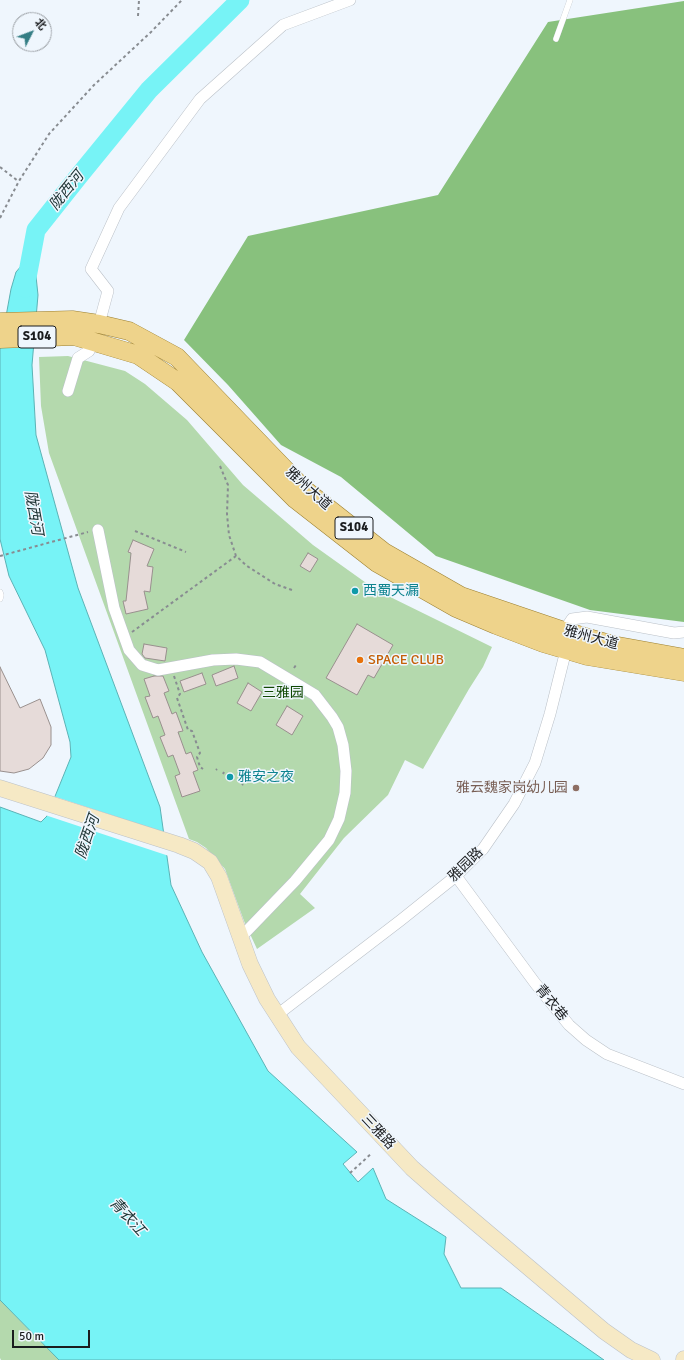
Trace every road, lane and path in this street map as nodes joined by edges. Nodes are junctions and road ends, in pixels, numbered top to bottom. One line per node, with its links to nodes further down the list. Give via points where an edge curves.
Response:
1 (139, 0): 5 (path)
2 (182, 0): 7 (path)
3 (350, 0): 13 (street, via 282,25 200,99 119,208 91,269 108,291)
4 (570, 0): 8 (lane)
5 (138, 16)
6 (148, 28): 7 (path)
7 (151, 32): 10 (path, via 94,86 49,134)
8 (556, 39)
9 (0, 167): 10 (path)
10 (19, 181): 11 (path)
11 (0, 218)
12 (0, 322): 14 (main road, S104)
13 (99, 324): 14 (main road, 雅州大道 / S104); 28 (main road, 雅州大道 / S104, via 129,331 177,357 304,489 384,552 461,596)
14 (73, 328): 15 (main road, S104); 16 (main road, 雅州大道 / S104)
15 (0, 339)
16 (94, 342): 17 (street, via 90,351 78,358); 31 (main road, 雅州大道 / S104, via 138,355 178,382 295,499 377,563 456,608 496,626)
17 (68, 391)
18 (220, 466): 24 (path, via 228,485 229,535)
19 (98, 530): 30 (street, via 114,608)
20 (135, 531): 22 (path)
21 (79, 534): 23 (path)
22 (186, 552)
23 (0, 556)
24 (236, 556): 25 (path, via 275,584); 30 (path)
25 (292, 590)
26 (0, 592): 27 (lane)
27 (0, 599)
28 (564, 631): 29 (street, via 572,619 587,617 674,633); 32 (main road, 雅州大道 / S104, via 613,645)
29 (684, 632)
30 (125, 638): 34 (street, via 129,650 142,665 158,670)
31 (566, 650): 36 (main road, 雅州大道 / S104, via 587,656); 39 (street, 雅园路, via 535,763 514,804 483,849)
32 (684, 658)
33 (296, 665): 35 (path)
34 (170, 668): 37 (path, via 180,694 177,698 188,730 192,731 200,753 197,757); 40 (street, via 213,660 260,662 315,695 338,727 343,745 345,792 339,819 329,840 295,881)
35 (294, 668)
36 (684, 672)
37 (202, 769)
38 (0, 788): 40 (street, 三雅路, via 194,851 210,862 219,877)
39 (456, 876): 41 (street, 雅园路); 42 (street, 青衣巷, via 569,1025 607,1054)
40 (241, 937): 41 (street, 三雅路, via 250,964)
41 (276, 1015): 45 (street, 三雅路, via 298,1047 412,1168 604,1331 631,1350)
42 (684, 1084)
43 (372, 1153): 44 (path)
44 (350, 1173)
45 (652, 1360)

